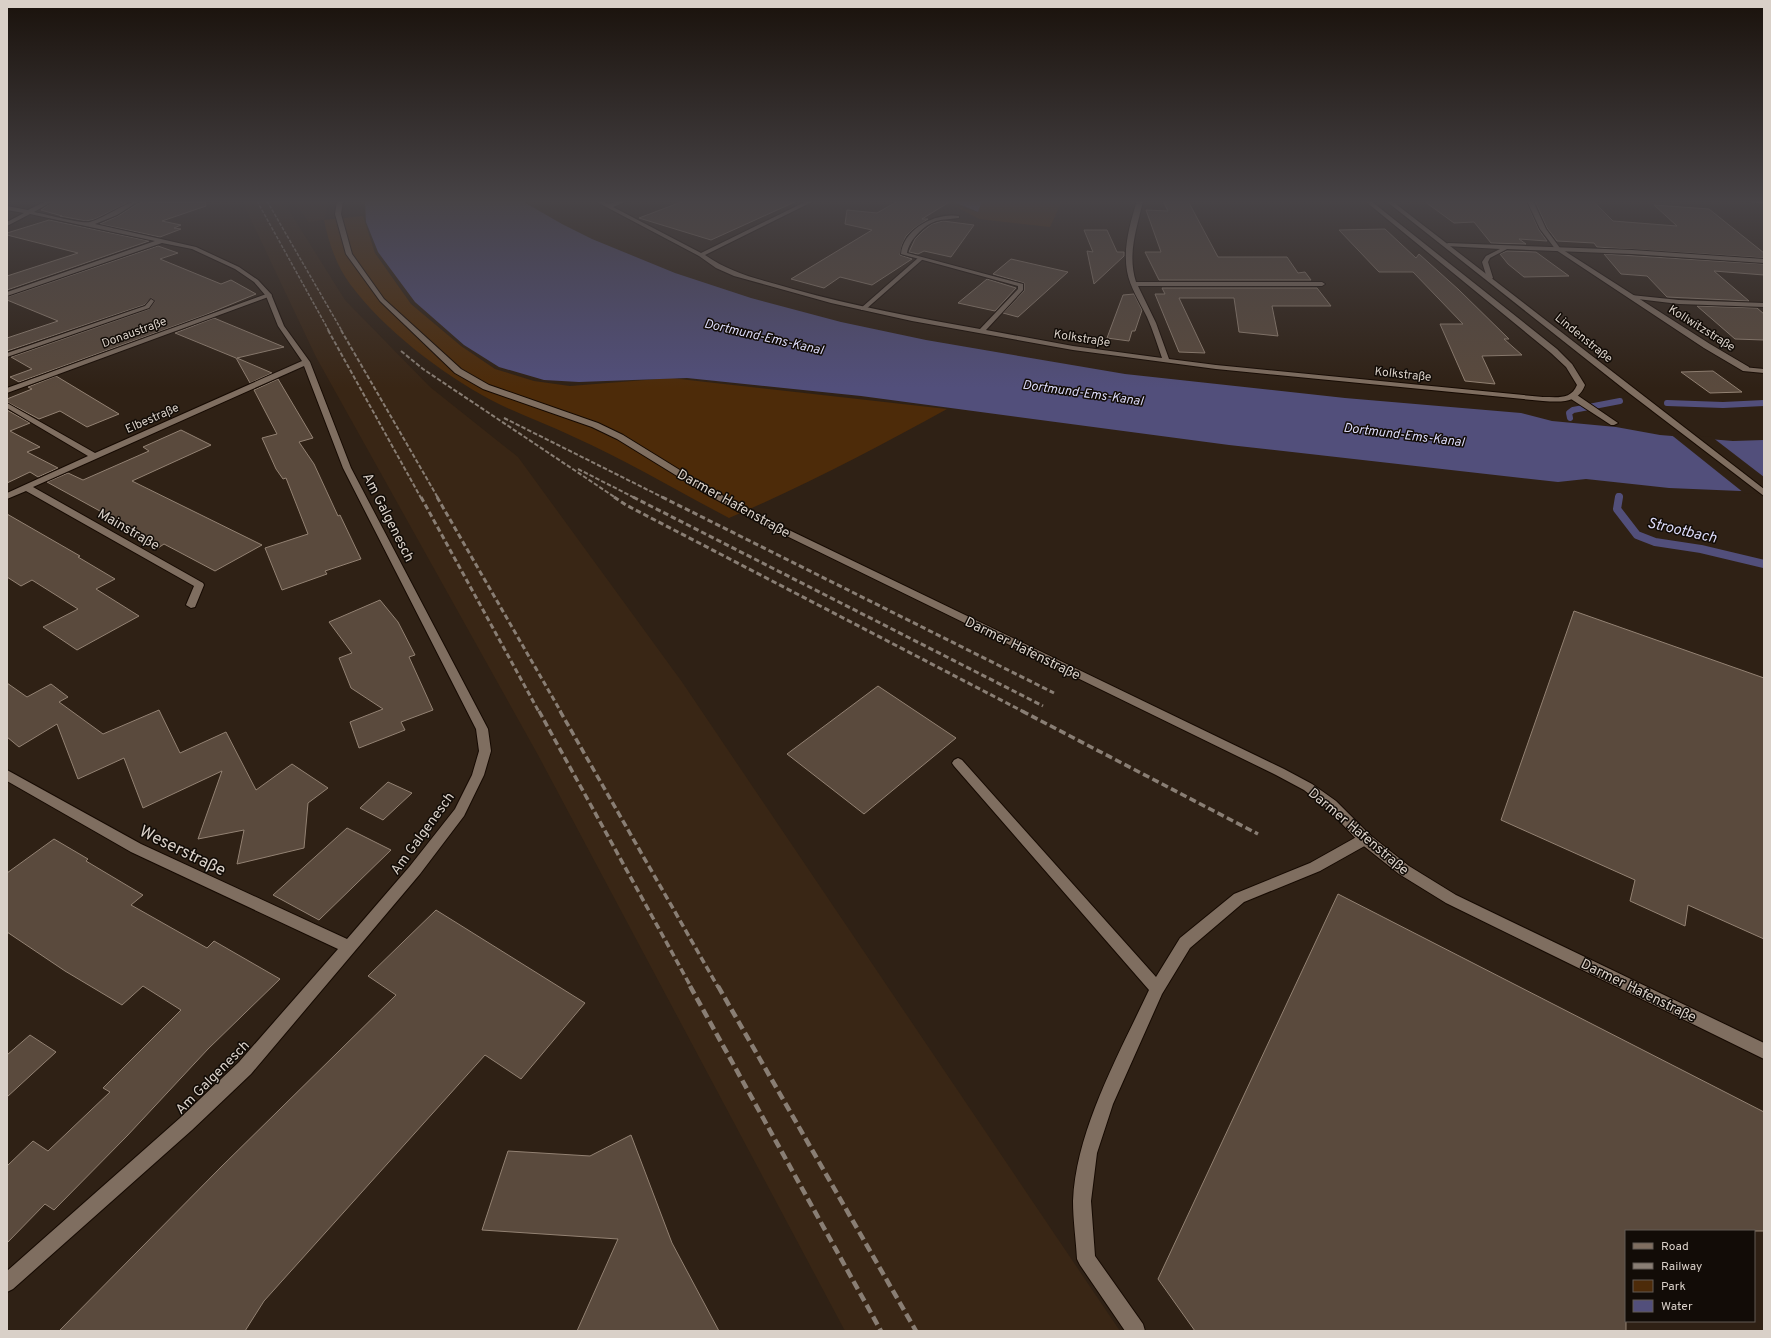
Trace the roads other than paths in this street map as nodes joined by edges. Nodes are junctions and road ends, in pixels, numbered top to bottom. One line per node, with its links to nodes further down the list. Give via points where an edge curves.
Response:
1 (96, 263): 15 (street)
2 (225, 263): 16 (street, Am Galgenesch, via 256,281)
3 (355, 263): 37 (street, Darmer Hafenstraße, via 382,300 419,336 458,371 486,387 595,425 620,437 757,518 1280,772 1308,787 1332,805)
4 (713, 263): 20 (street, Kolkstraße, via 736,275)
5 (915, 263): 20 (street)
6 (938, 263): 21 (street, via 1022,285)
7 (1130, 263): 13 (street)
8 (1445, 263): 27 (street, via 1569,366 1581,385 1579,393)
9 (1471, 263): 12 (street, Lindenstraße)
10 (1485, 263): 12 (street)
11 (1580, 263): 17 (street, Kollwitzstraße)
12 (1490, 278): 32 (street, Lindenstraße)
13 (1135, 284): 14 (street); 23 (street)
14 (1322, 284)
15 (7, 294)
16 (268, 295): 24 (street, Am Galgenesch, via 281,326); 26 (street, Donaustraße)
17 (1631, 297): 19 (street, via 1679,302); 25 (street, Kollwitzstraße, via 1746,369)
18 (151, 301): 22 (street, via 147,307)
19 (1764, 305)
20 (863, 309): 21 (street, Kolkstraße)
21 (980, 332): 23 (street, Kolkstraße)
22 (7, 355)
23 (1166, 360): 27 (street, Kolkstraße, via 1543,399)
24 (306, 362): 30 (street, Elbestraße); 38 (street, Am Galgenesch, via 347,468 482,729 485,751 478,775 460,812 415,870)
25 (1764, 371)
26 (7, 391)
27 (1574, 397): 29 (street)
28 (7, 405): 30 (street)
29 (1614, 423)
30 (95, 456): 31 (street, Elbestraße)
31 (26, 487): 33 (street, Elbestraße); 34 (street, Mainstraße, via 199,585)
32 (1764, 493)
33 (7, 496)
34 (191, 605)
35 (958, 763): 39 (street)
36 (7, 775): 38 (street, Weserstraße, via 136,848)
37 (1365, 839): 39 (street, via 1315,867 1239,898 1185,943); 40 (street, Darmer Hafenstraße, via 1404,870 1451,899)
38 (349, 947): 41 (street, Am Galgenesch, via 245,1068 186,1124)
39 (1157, 989): 42 (street, via 1105,1103 1089,1153 1082,1202 1086,1259)
40 (1764, 1051)
41 (7, 1283)
42 (1136, 1331)

